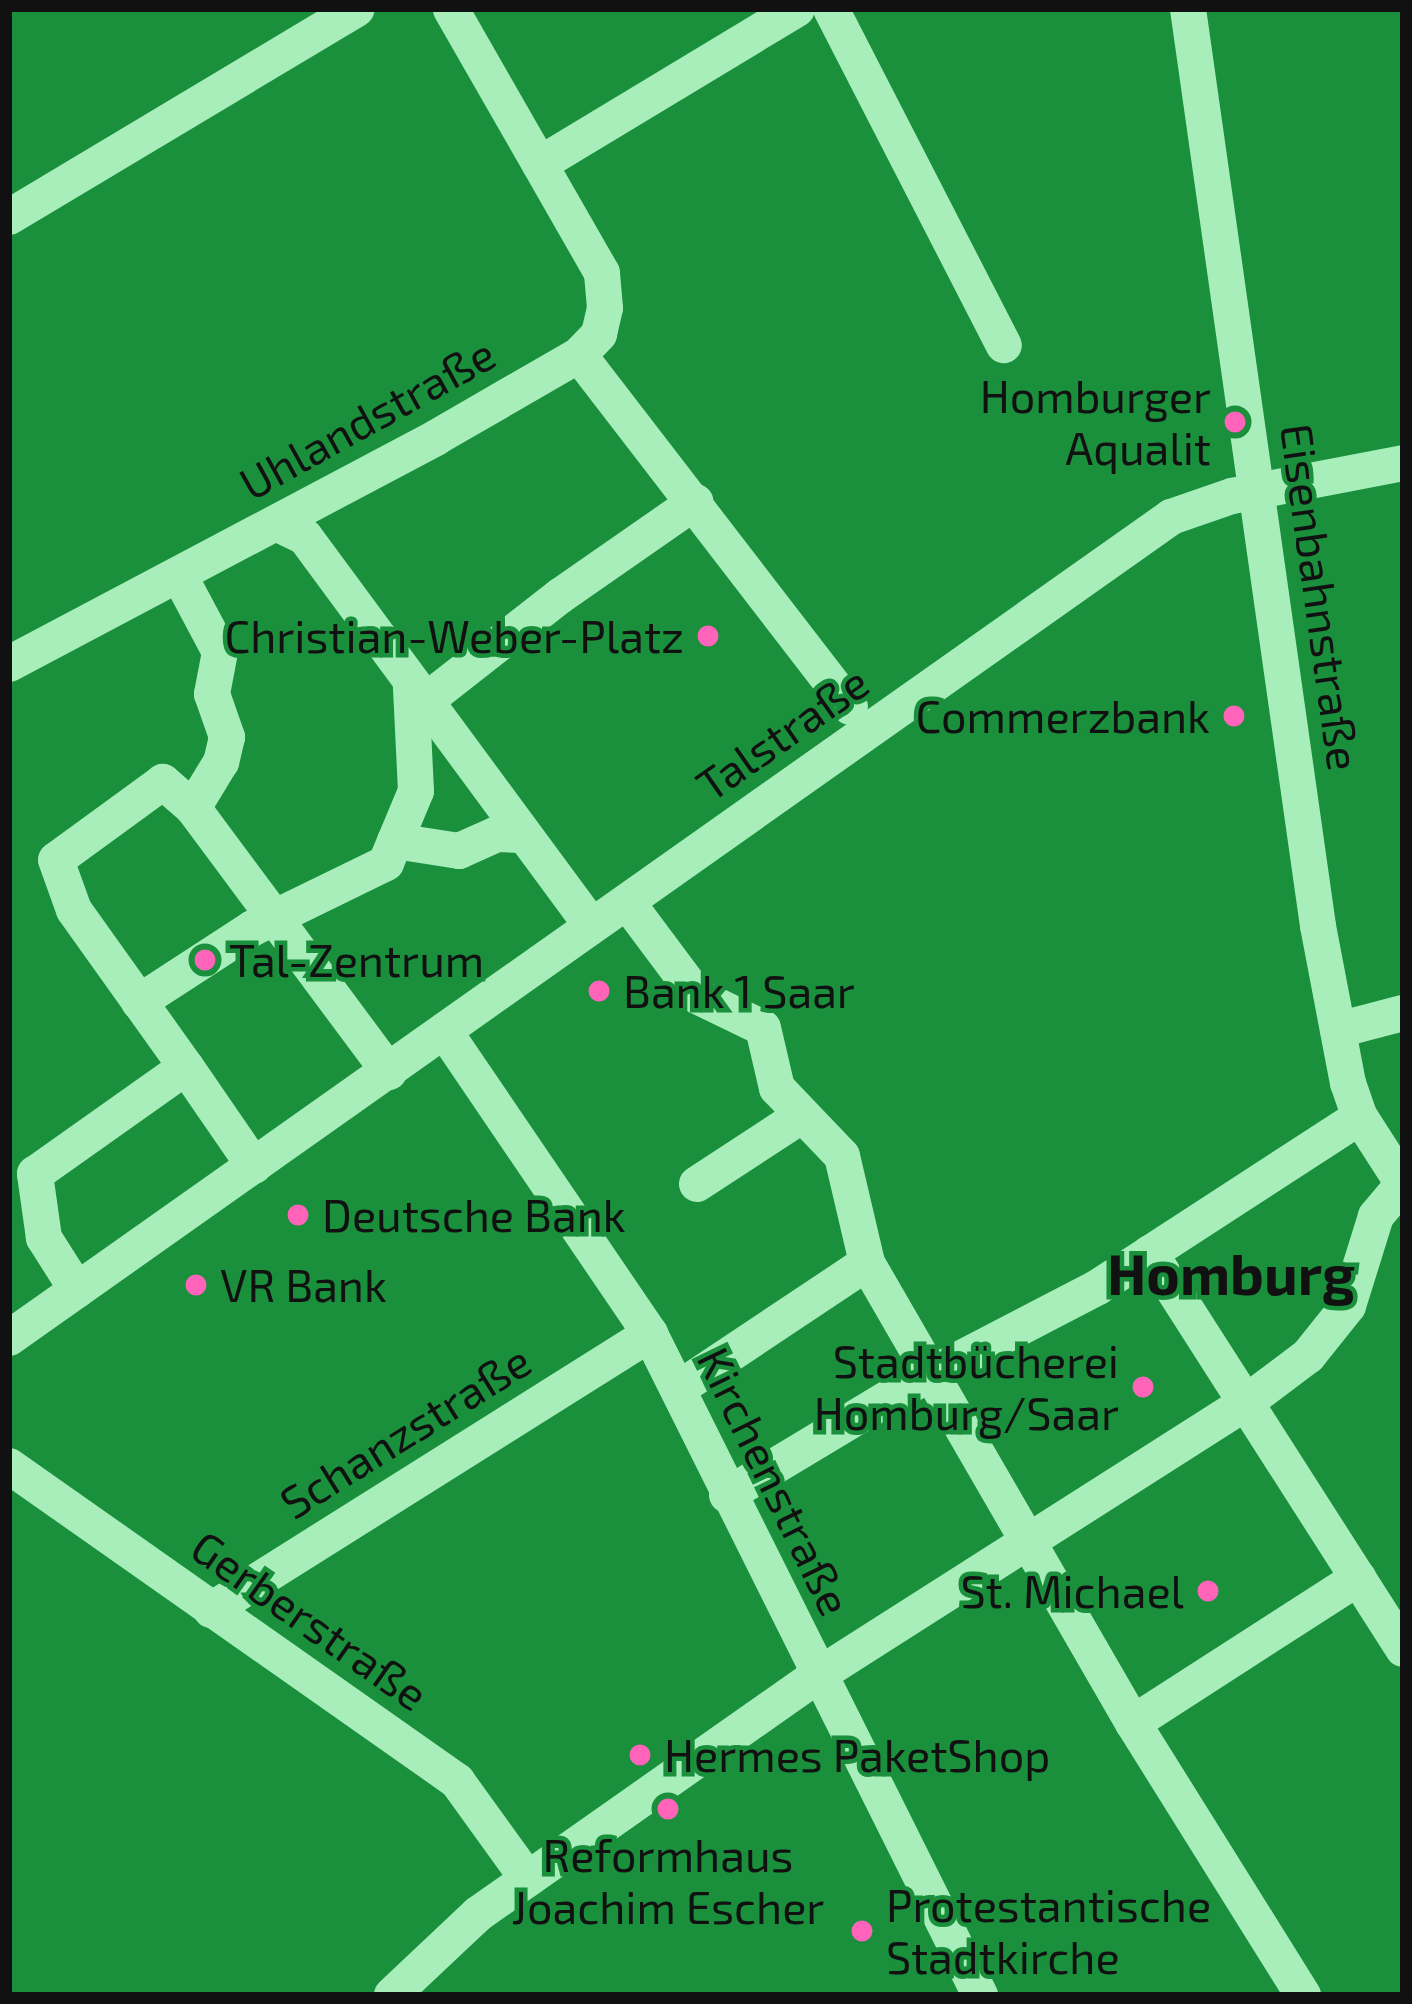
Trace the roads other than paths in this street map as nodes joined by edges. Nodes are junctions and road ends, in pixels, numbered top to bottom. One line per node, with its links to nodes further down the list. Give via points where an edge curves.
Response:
1 (357, 9): 7 (street)
2 (451, 9): 6 (street)
3 (797, 9): 6 (street)
4 (831, 9): 8 (street)
5 (1189, 9): 11 (street, Eisenbahnstraße)
6 (540, 164): 9 (street, via 602,273 599,334)
7 (9, 217)
8 (1004, 345)
9 (579, 355): 12 (street); 13 (street, Uhlandstraße)
10 (1403, 463): 11 (street, Talstraße)
11 (1258, 490): 21 (street, Talstraße, via 1171,517); 26 (street, Eisenbahnstraße)
12 (694, 502): 16 (street); 17 (street)
13 (278, 524): 14 (street, Uhlandstraße); 16 (street, via 305,537)
14 (179, 575): 15 (street, Uhlandstraße); 18 (street, via 220,652 212,694 227,737)
15 (9, 664)
16 (417, 695): 19 (street); 20 (street, via 416,791)
17 (850, 707)
18 (193, 808): 22 (street); 24 (street, via 164,782 56,860 74,910)
19 (524, 835): 20 (street, via 497,834 459,851); 23 (street)
20 (395, 841): 22 (street, via 386,863)
21 (627, 902): 23 (street, Talstraße); 30 (street, via 697,996 763,1028 777,1088)
22 (273, 918): 24 (street); 29 (street)
23 (592, 926): 27 (street, Talstraße)
24 (139, 1002): 28 (street)
25 (1403, 1013): 26 (street)
26 (1338, 1030): 31 (street, Eisenbahnstraße)
27 (445, 1032): 29 (street, Talstraße); 38 (street, Kirchenstraße)
28 (186, 1067): 32 (street); 37 (street, via 35,1174 44,1238)
29 (389, 1072): 32 (street, Talstraße)
30 (801, 1116): 33 (street); 36 (street, via 842,1156)
31 (1360, 1117): 34 (street, Eisenbahnstraße); 35 (street)
32 (254, 1166): 37 (street, Talstraße)
33 (697, 1184)
34 (1403, 1184): 42 (street, via 1376,1216 1337,1325)
35 (1150, 1253): 40 (street); 42 (street)
36 (867, 1263): 40 (street); 41 (street)
37 (77, 1290): 39 (street, Talstraße)
38 (650, 1334): 41 (street, Kirchenstraße); 47 (street, Schanzstraße)
39 (9, 1338)
40 (931, 1375): 44 (street); 45 (street)
41 (678, 1389): 44 (street, Kirchenstraße)
42 (1244, 1404): 45 (street); 46 (street)
43 (10, 1466): 47 (street, Gerberstraße)
44 (727, 1495): 49 (street, Kirchenstraße)
45 (1029, 1540): 49 (street); 50 (street)
46 (1358, 1578): 48 (street); 50 (street)
47 (211, 1610): 51 (street, Gerberstraße, via 457,1781)
48 (1403, 1649)
49 (817, 1676): 51 (street); 53 (street, Kirchenstraße)
50 (1133, 1723): 54 (street)
51 (527, 1878): 52 (street)
52 (392, 1995)
53 (980, 1995)
54 (1303, 1995)

